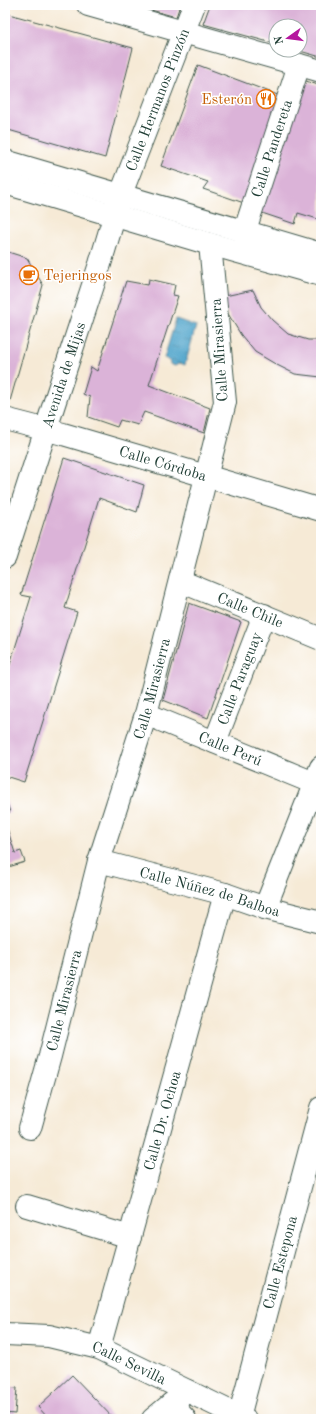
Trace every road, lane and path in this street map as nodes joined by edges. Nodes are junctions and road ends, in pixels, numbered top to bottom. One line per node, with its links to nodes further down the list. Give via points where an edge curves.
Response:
1 (88, 5): 3 (street)
2 (194, 5): 3 (street, Calle Hermanos Pinzón)
3 (184, 33): 4 (street); 8 (street, Calle Hermanos Pinzón)
4 (299, 65): 5 (street); 10 (street, Calle Pandereta)
5 (321, 71)
6 (5, 161): 8 (street)
7 (5, 183): 9 (street)
8 (121, 194): 9 (street, Avenida de Mijas); 10 (street)
9 (115, 216): 11 (street); 15 (street, Avenida de Mijas)
10 (244, 233): 12 (street)
11 (210, 244): 13 (street); 16 (street, Calle Mirasierra, via 225,402)
12 (321, 254)
13 (321, 275)
14 (5, 419): 15 (street, Calle Córdoba)
15 (46, 429): 16 (street, Calle Córdoba); 18 (street, Avenida de Mijas)
16 (205, 477): 17 (street, Calle Córdoba); 19 (street, Calle Mirasierra)
17 (321, 510)
18 (5, 557)
19 (180, 581): 20 (street, Calle Chile); 22 (street, Calle Mirasierra)
20 (264, 615): 21 (street, Calle Chile); 23 (street, Calle Paraguay)
21 (321, 639)
22 (146, 714): 23 (street, Calle Perú); 25 (street, Calle Mirasierra)
23 (215, 742): 24 (street, Calle Perú)
24 (318, 775): 27 (street)
25 (99, 862): 26 (street, Calle Núñez de Balboa); 30 (street, Calle Mirasierra)
26 (225, 894): 27 (street, Calle Núñez de Balboa); 32 (street, Calle Dr. Ochoa)
27 (265, 908): 28 (street, Calle Núñez de Balboa)
28 (321, 922)
29 (321, 1108): 36 (street, Calle Estepona)
30 (30, 1128)
31 (27, 1206): 32 (street)
32 (130, 1237): 34 (street, Calle Dr. Ochoa)
33 (5, 1334): 34 (street, Calle Sevilla, via 49,1336)
34 (99, 1348): 35 (street, Calle Sevilla)
35 (181, 1405): 36 (street, Calle Sevilla); 37 (street)
36 (242, 1418)
37 (153, 1419)

